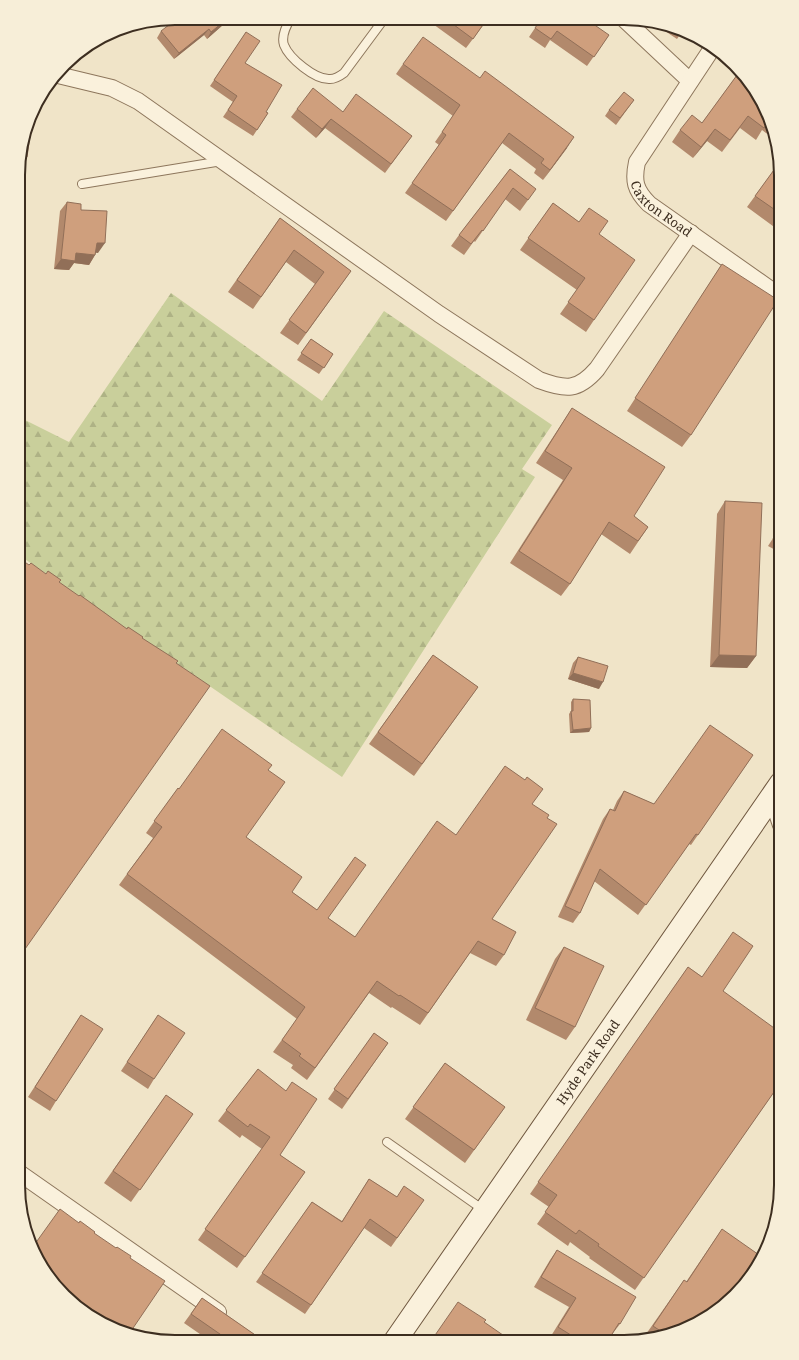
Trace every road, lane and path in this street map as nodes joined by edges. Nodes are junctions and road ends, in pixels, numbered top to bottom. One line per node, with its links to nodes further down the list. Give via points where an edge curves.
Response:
1 (288, 25): 2 (lane, via 284,34 284,44 288,52 320,78 330,79 344,73)
2 (380, 25)
3 (630, 25): 6 (street)
4 (710, 52): 6 (street, Caxton Road)
5 (62, 76): 7 (street, via 112,88 131,97)
6 (690, 81): 9 (street, Caxton Road, via 637,162 634,174 642,196 649,204)
7 (222, 161): 8 (lane); 9 (street, via 539,380 565,387 577,386 587,380 597,368)
8 (82, 184)
9 (691, 233): 10 (street, Caxton Road)
10 (774, 292)
11 (774, 793): 14 (street, Hyde Park Road)
12 (387, 1142): 14 (lane)
13 (25, 1177): 15 (street)
14 (486, 1211): 16 (street, Hyde Park Road)
15 (227, 1318)
16 (399, 1335)

